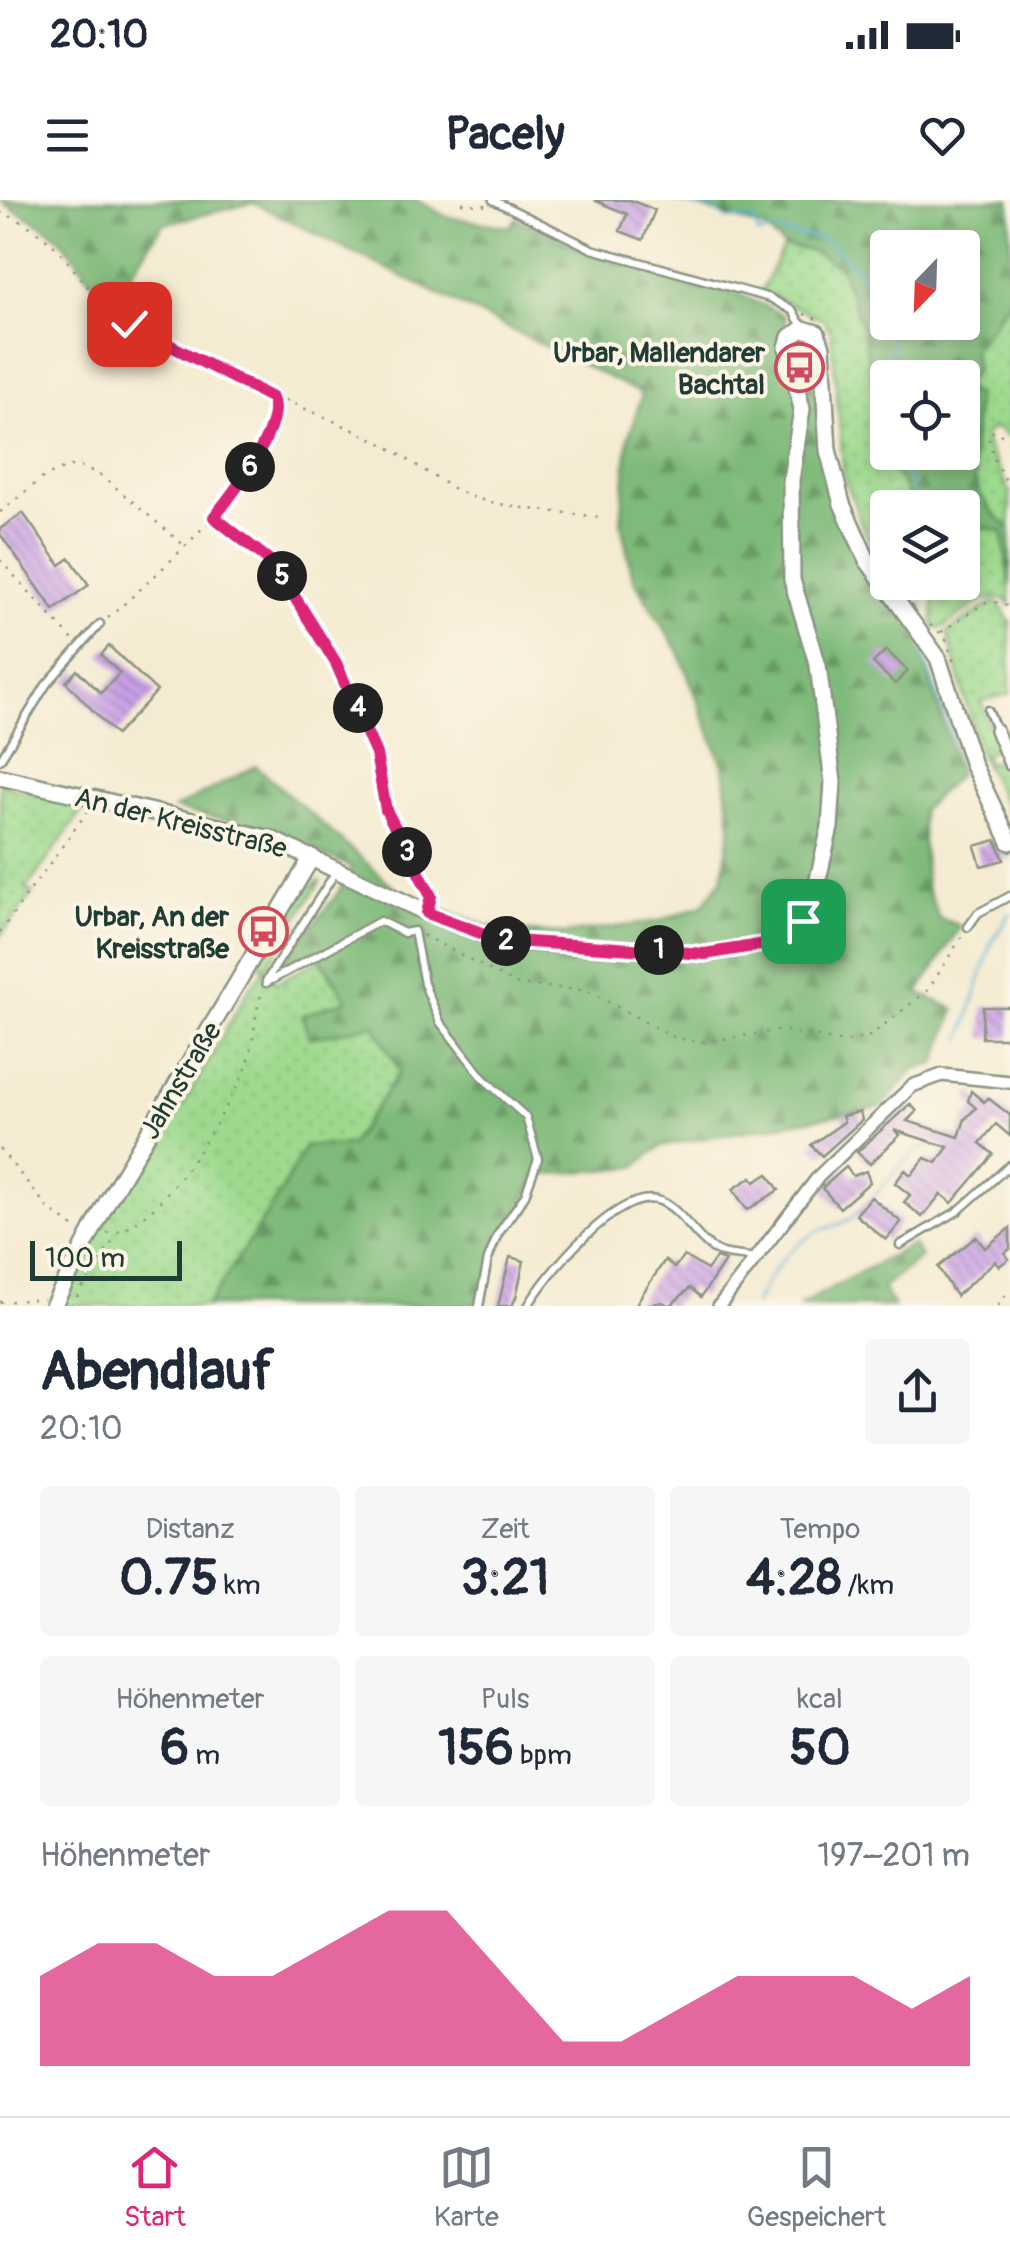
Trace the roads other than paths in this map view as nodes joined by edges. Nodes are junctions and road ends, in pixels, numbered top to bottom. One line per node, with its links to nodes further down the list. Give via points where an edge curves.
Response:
1 (493, 200): 2 (lane, via 592,249 746,290)
2 (800, 322): 9 (street, via 822,346 828,450 854,536 934,648 973,765); 11 (street, An der Kreisstraße, via 787,347 802,409 791,480 790,559 818,666 833,782 819,878 803,921 765,944 705,954 500,940)
3 (100, 624): 6 (lane, via 32,704)
4 (988, 710): 5 (lane)
5 (996, 730): 7 (street)
6 (0, 760)
7 (1010, 764)
8 (0, 777): 10 (street, An der Kreisstraße, via 239,831)
9 (1010, 842)
10 (312, 856): 11 (street, An der Kreisstraße); 18 (street, Jahnstraße, via 88,1236)
11 (338, 869): 19 (lane, via 266,982 380,921 414,931 440,1022 483,1078 526,1117 536,1144 535,1174 498,1234)
12 (1010, 896): 13 (lane, via 978,912)
13 (968, 928)
14 (1010, 1082): 17 (street, via 942,1075 912,1086 819,1176)
15 (1010, 1165): 16 (lane, via 958,1211)
16 (900, 1245)
17 (756, 1260): 20 (lane, via 718,1252 664,1202 641,1199 548,1271); 21 (street)
18 (59, 1305)
19 (480, 1306)
20 (528, 1306)
21 (719, 1306)

